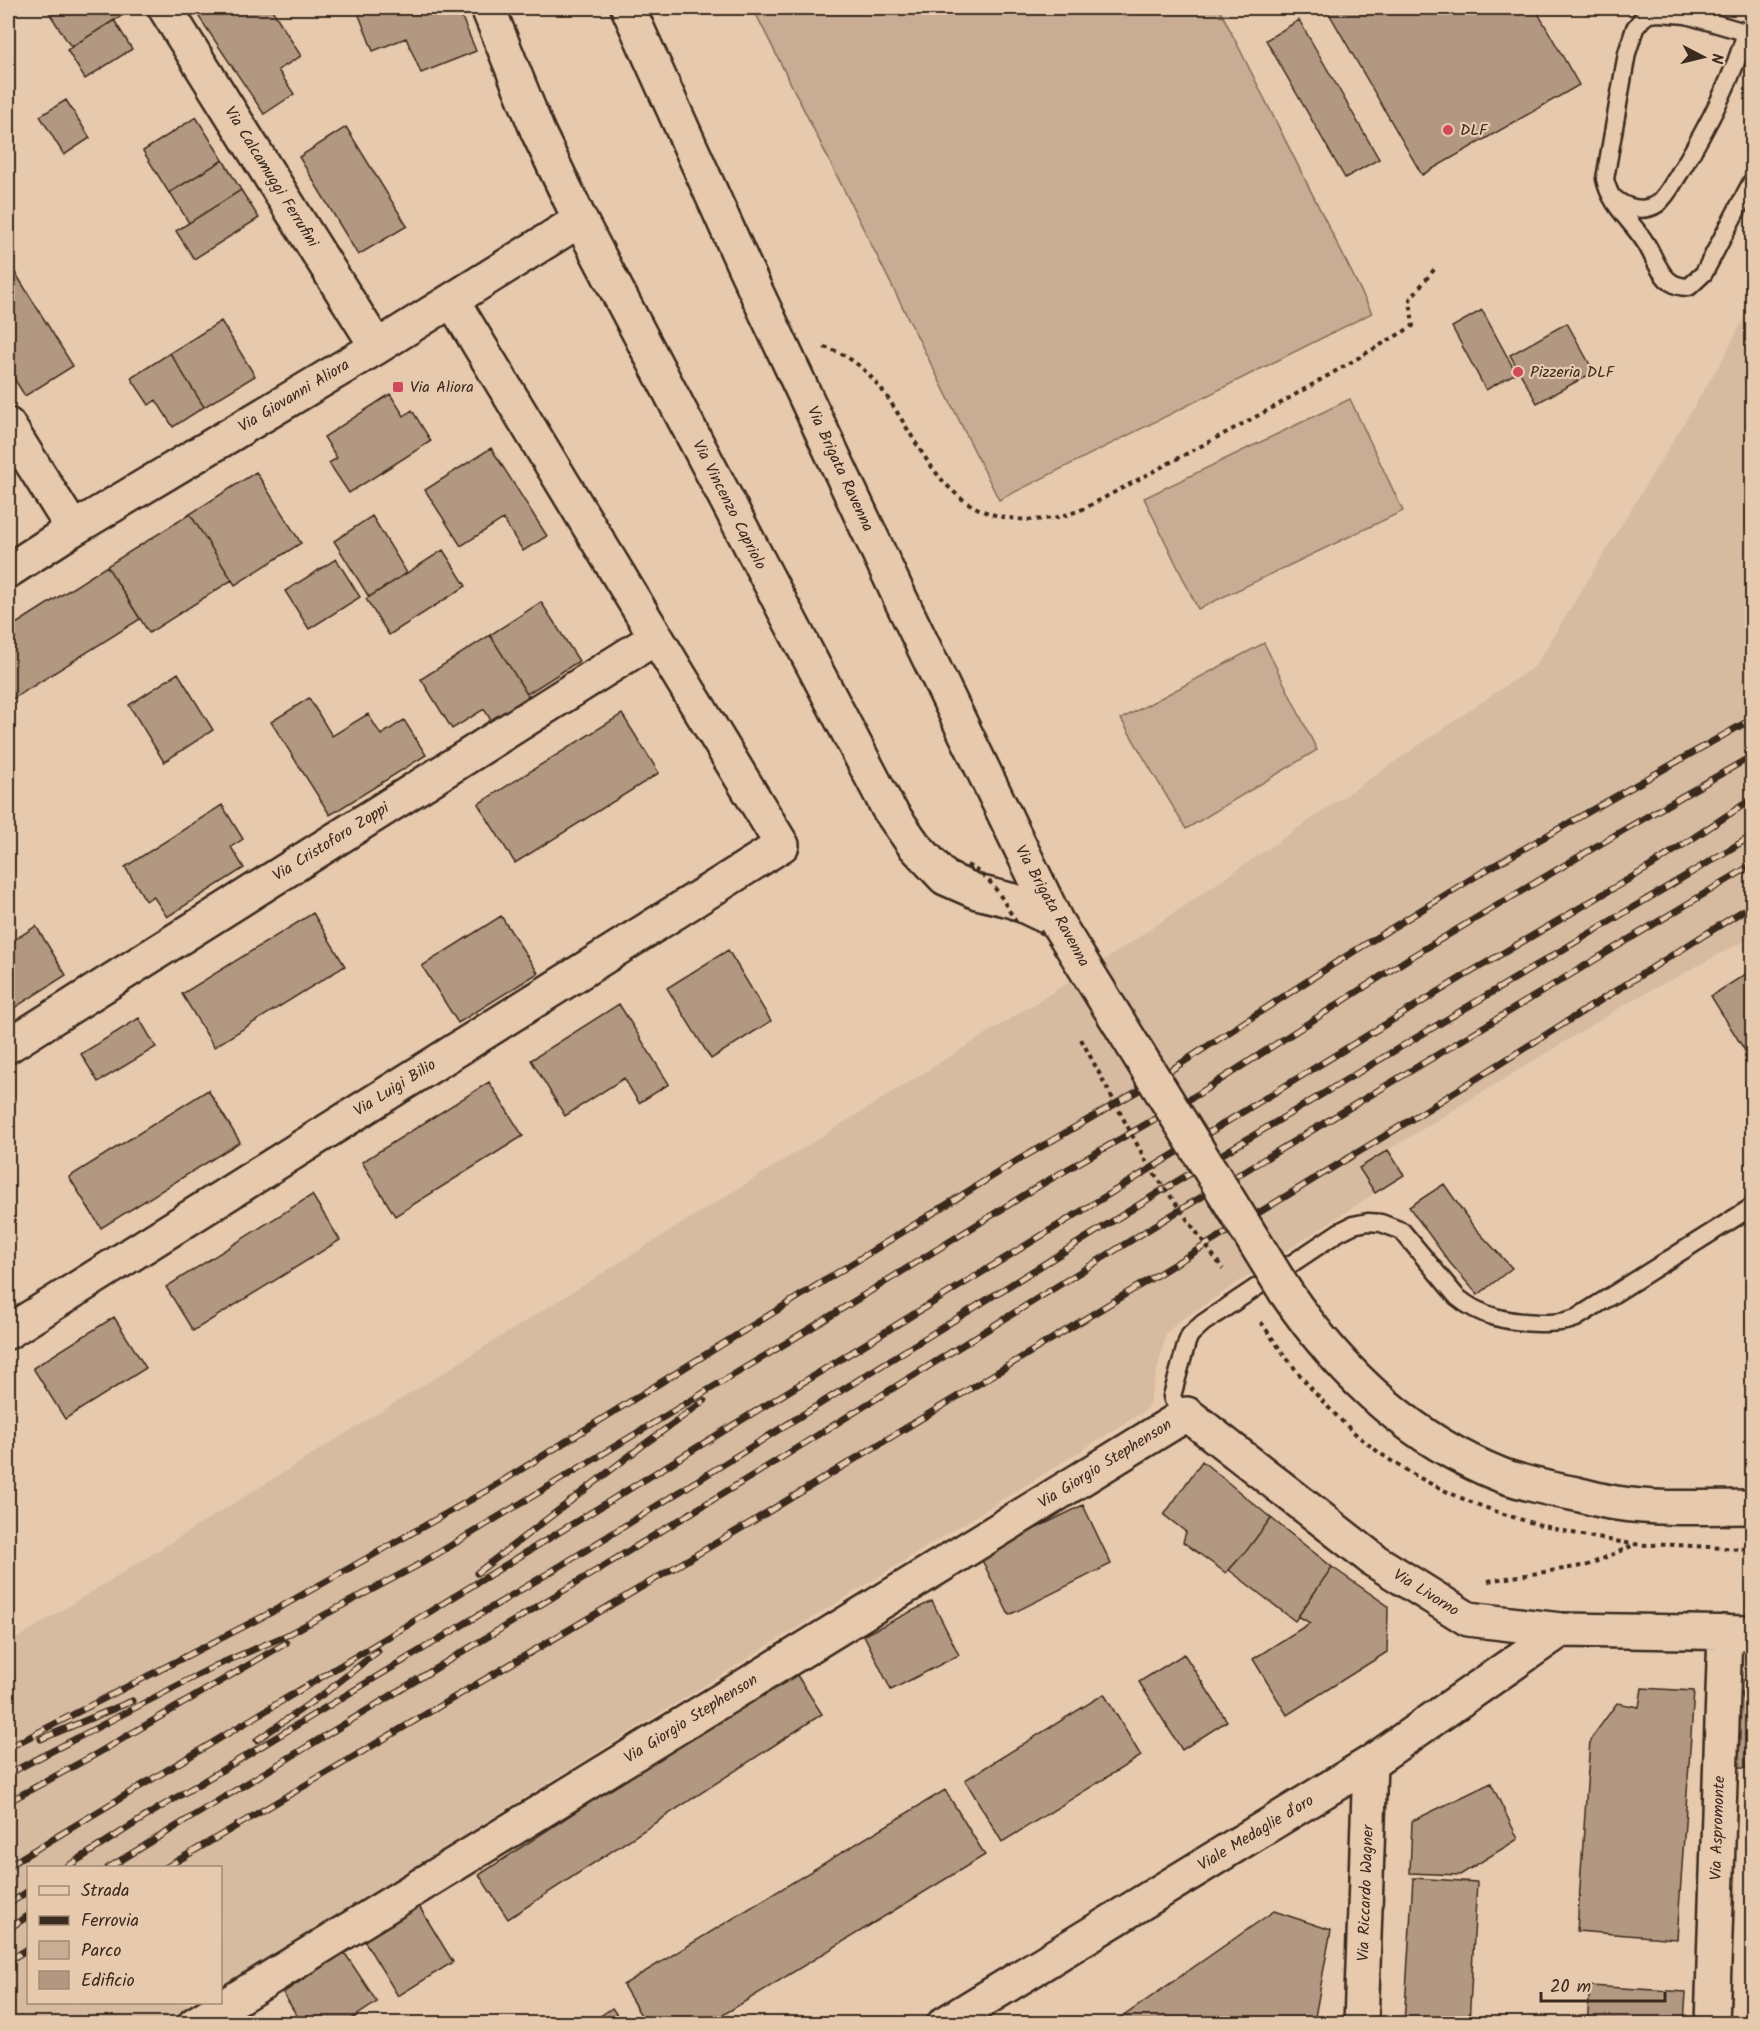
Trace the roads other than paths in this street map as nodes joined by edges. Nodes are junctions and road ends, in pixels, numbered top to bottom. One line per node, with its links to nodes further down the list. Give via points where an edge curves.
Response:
1 (165, 8): 9 (street, Via Calcamuggi Ferrufini)
2 (488, 8): 7 (street, Via Vincenzo Capriolo, via 538,132)
3 (628, 8): 14 (street, Via Brigata Ravenna, via 910,620)
4 (1750, 32): 6 (lane, via 1706,126 1665,196 1645,209 1625,205); 6 (lane, via 1670,13 1649,14 1642,19 1627,53 1606,164)
5 (1752, 181): 6 (lane, via 1704,273 1689,286 1681,287 1666,278)
6 (1609, 193)
7 (580, 220): 8 (street, Via Giovanni Aliora); 14 (street, Via Vincenzo Capriolo, via 872,781 902,831 951,882 1014,901)
8 (452, 300): 9 (street, Via Giovanni Aliora); 13 (street)
9 (376, 347): 11 (street, Via Giovanni Aliora)
10 (8, 425): 11 (street)
11 (74, 528): 12 (street, Via Giovanni Aliora)
12 (8, 571)
13 (655, 638): 15 (street, Via Cristoforo Zoppi); 17 (street, Via Luigi Bilio, via 782,845)
14 (1056, 921): 19 (street, Via Brigata Ravenna, bridge, via 1305,1321 1356,1380 1397,1416 1445,1447 1528,1484 1616,1503)
15 (8, 1046)
16 (1752, 1207): 18 (lane, via 1576,1318 1560,1323 1515,1322 1489,1316 1457,1296 1401,1231 1377,1222 1353,1225 1316,1246 1190,1335 1172,1396)
17 (8, 1332)
18 (1187, 1414): 20 (street, Via Livorno, via 1375,1561 1468,1619); 23 (street, Via Giorgio Stephenson)
19 (1752, 1507)
20 (1561, 1630): 21 (street, Via Livorno); 22 (street, Viale Medaglie d'oro)
21 (1738, 1633): 26 (street, Via Aspromonte)
22 (1370, 1763): 24 (street, Viale Medaglie d'oro); 25 (street, Via Riccardo Wagner)
23 (195, 2024)
24 (944, 2024)
25 (1361, 2024)
26 (1712, 2024)

